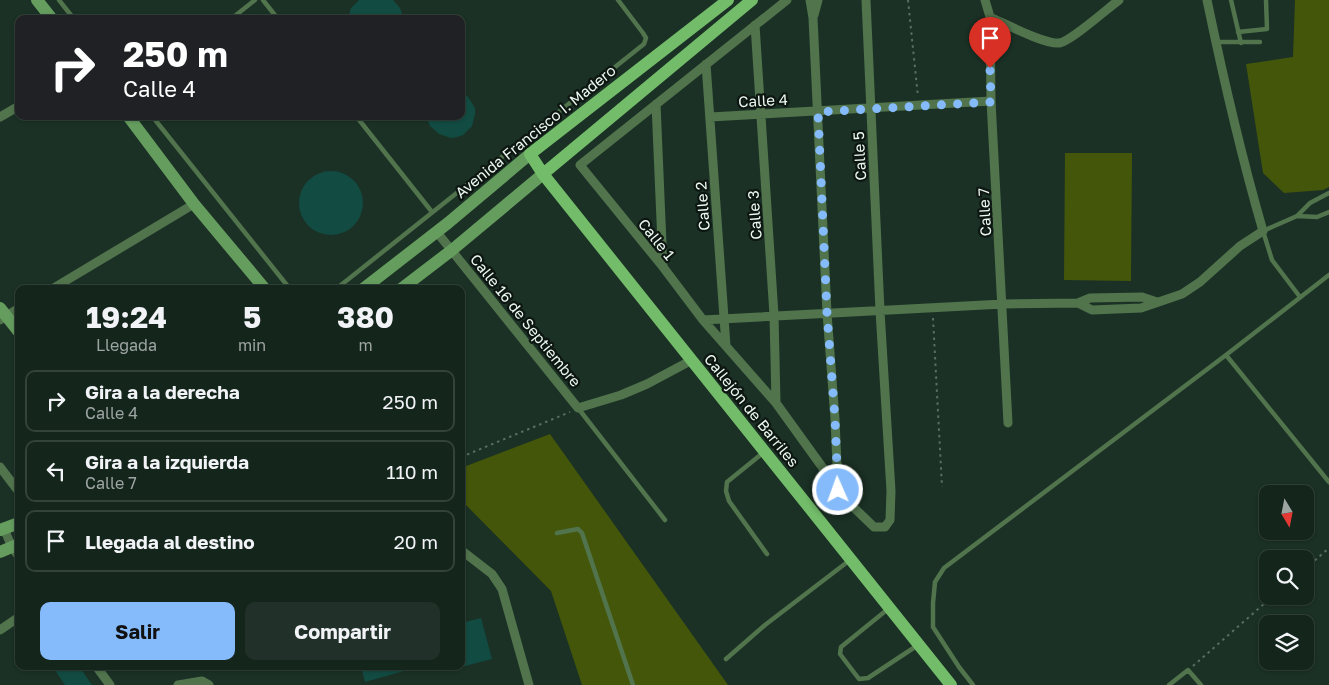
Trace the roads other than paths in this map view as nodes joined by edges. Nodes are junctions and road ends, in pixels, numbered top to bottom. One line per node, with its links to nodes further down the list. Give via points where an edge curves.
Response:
1 (37, 0): 17 (main road)
2 (59, 0): 18 (lane)
3 (255, 0): 19 (lane)
4 (263, 0): 20 (lane)
5 (618, 0): 44 (lane, via 646,38 644,44)
6 (728, 0): 40 (main road, Avenida Francisco I. Madero)
7 (752, 0): 41 (main road)
8 (787, 0): 23 (street, Calle 1)
9 (810, 0): 22 (street)
10 (818, 0): 22 (street)
11 (866, 0): 32 (street, Calle 5)
12 (984, 0): 21 (street, Calle 7)
13 (1119, 0): 21 (street, via 1061,43 1048,41)
14 (1207, 0): 25 (street)
15 (1232, 0): 24 (lane)
16 (1266, 0): 24 (lane, via 1267,29)
17 (49, 15)
18 (71, 15)
19 (236, 15)
20 (275, 15)
21 (990, 17): 29 (street, Calle 7)
22 (814, 18): 33 (street)
23 (755, 25): 28 (street, Calle 1); 34 (street, Calle 3)
24 (1238, 32): 27 (lane)
25 (1216, 42): 27 (lane); 48 (street)
26 (1260, 42): 27 (lane)
27 (1241, 43)
28 (706, 64): 30 (street, Calle 1); 36 (street, Calle 2)
29 (991, 102): 32 (street, Calle 4); 59 (street, Calle 7)
30 (656, 104): 50 (street); 50 (street, Calle 1, via 580,165)
31 (15, 108): 35 (street)
32 (870, 109): 33 (street, Calle 4); 61 (street, Calle 5)
33 (818, 112): 34 (street, Calle 4); 62 (street)
34 (762, 114): 36 (street, Calle 4); 64 (street, Calle 3)
35 (0, 117)
36 (710, 117): 65 (street, Calle 2)
37 (131, 120): 43 (main road)
38 (155, 120): 54 (lane)
39 (359, 120): 44 (lane)
40 (530, 154): 41 (main road, Callejón de Barriles); 47 (main road, Avenida Francisco I. Madero)
41 (543, 174): 49 (main road); 70 (main road, Callejón de Barriles)
42 (1329, 193): 46 (lane, via 1310,202)
43 (194, 204): 52 (street); 53 (main road)
44 (432, 212): 55 (lane)
45 (1329, 212): 46 (lane, via 1317,217)
46 (1297, 216): 48 (lane)
47 (436, 231): 49 (street, Calle 16 de Septiembre); 56 (main road, Avenida Francisco I. Madero)
48 (1263, 231): 58 (lane, via 1272,260); 59 (street, via 1240,246 1200,282 1182,294 1157,302 1142,297 1090,298 1078,304)
49 (452, 250): 57 (main road); 72 (street, Calle 16 de Septiembre)
50 (663, 267): 66 (street, Calle 1)
51 (1329, 275): 58 (lane)
52 (59, 285)
53 (262, 285)
54 (287, 285)
55 (341, 285)
56 (368, 285)
57 (407, 285)
58 (1300, 297): 69 (lane)
59 (1003, 304): 61 (street); 73 (street, Calle 7)
60 (15, 310): 63 (street)
61 (880, 310): 62 (street); 81 (street, Calle 5, via 891,491 890,520)
62 (827, 313): 64 (street); 78 (street)
63 (2, 315): 67 (main road)
64 (774, 315): 65 (street); 71 (street, Calle 3)
65 (724, 318): 66 (street); 68 (street, Calle 2)
66 (703, 320): 68 (street, Calle 1)
67 (15, 328)
68 (726, 346): 71 (street, Calle 1)
69 (1226, 355): 76 (lane); 100 (lane, via 944,568 935,582 934,627)
70 (692, 360): 72 (street, via 621,395); 74 (main road, Callejón de Barriles)
71 (776, 403): 78 (street, Calle 1)
72 (578, 408): 79 (lane)
73 (1008, 423)
74 (765, 452): 86 (lane, via 727,482 726,490 729,501); 87 (main road, Callejón de Barriles)
75 (0, 467): 77 (street)
76 (1329, 482)
77 (15, 487)
78 (838, 490): 81 (street, Calle 1, via 874,527)
79 (665, 520)
80 (15, 524): 82 (main road)
81 (885, 527)
82 (2, 529): 84 (street)
83 (557, 533): 98 (lane, via 578,529 582,533)
84 (12, 550)
85 (465, 553): 97 (street, via 492,574 502,589)
86 (768, 554)
87 (851, 559): 88 (main road, Callejón de Barriles); 92 (lane)
88 (890, 608): 91 (main road, Callejón de Barriles); 91 (lane, via 841,648 840,654 859,679 868,678)
89 (15, 620): 90 (street)
90 (0, 630)
91 (919, 645): 99 (main road, Callejón de Barriles)
92 (726, 659)
93 (99, 670): 94 (street)
94 (110, 685)
95 (178, 685): 96 (street, via 202,681)
96 (209, 685)
97 (529, 685)
98 (633, 685)
99 (951, 685)
100 (973, 685)
101 (1169, 685): 102 (lane, via 1188,670)
102 (1200, 685)

